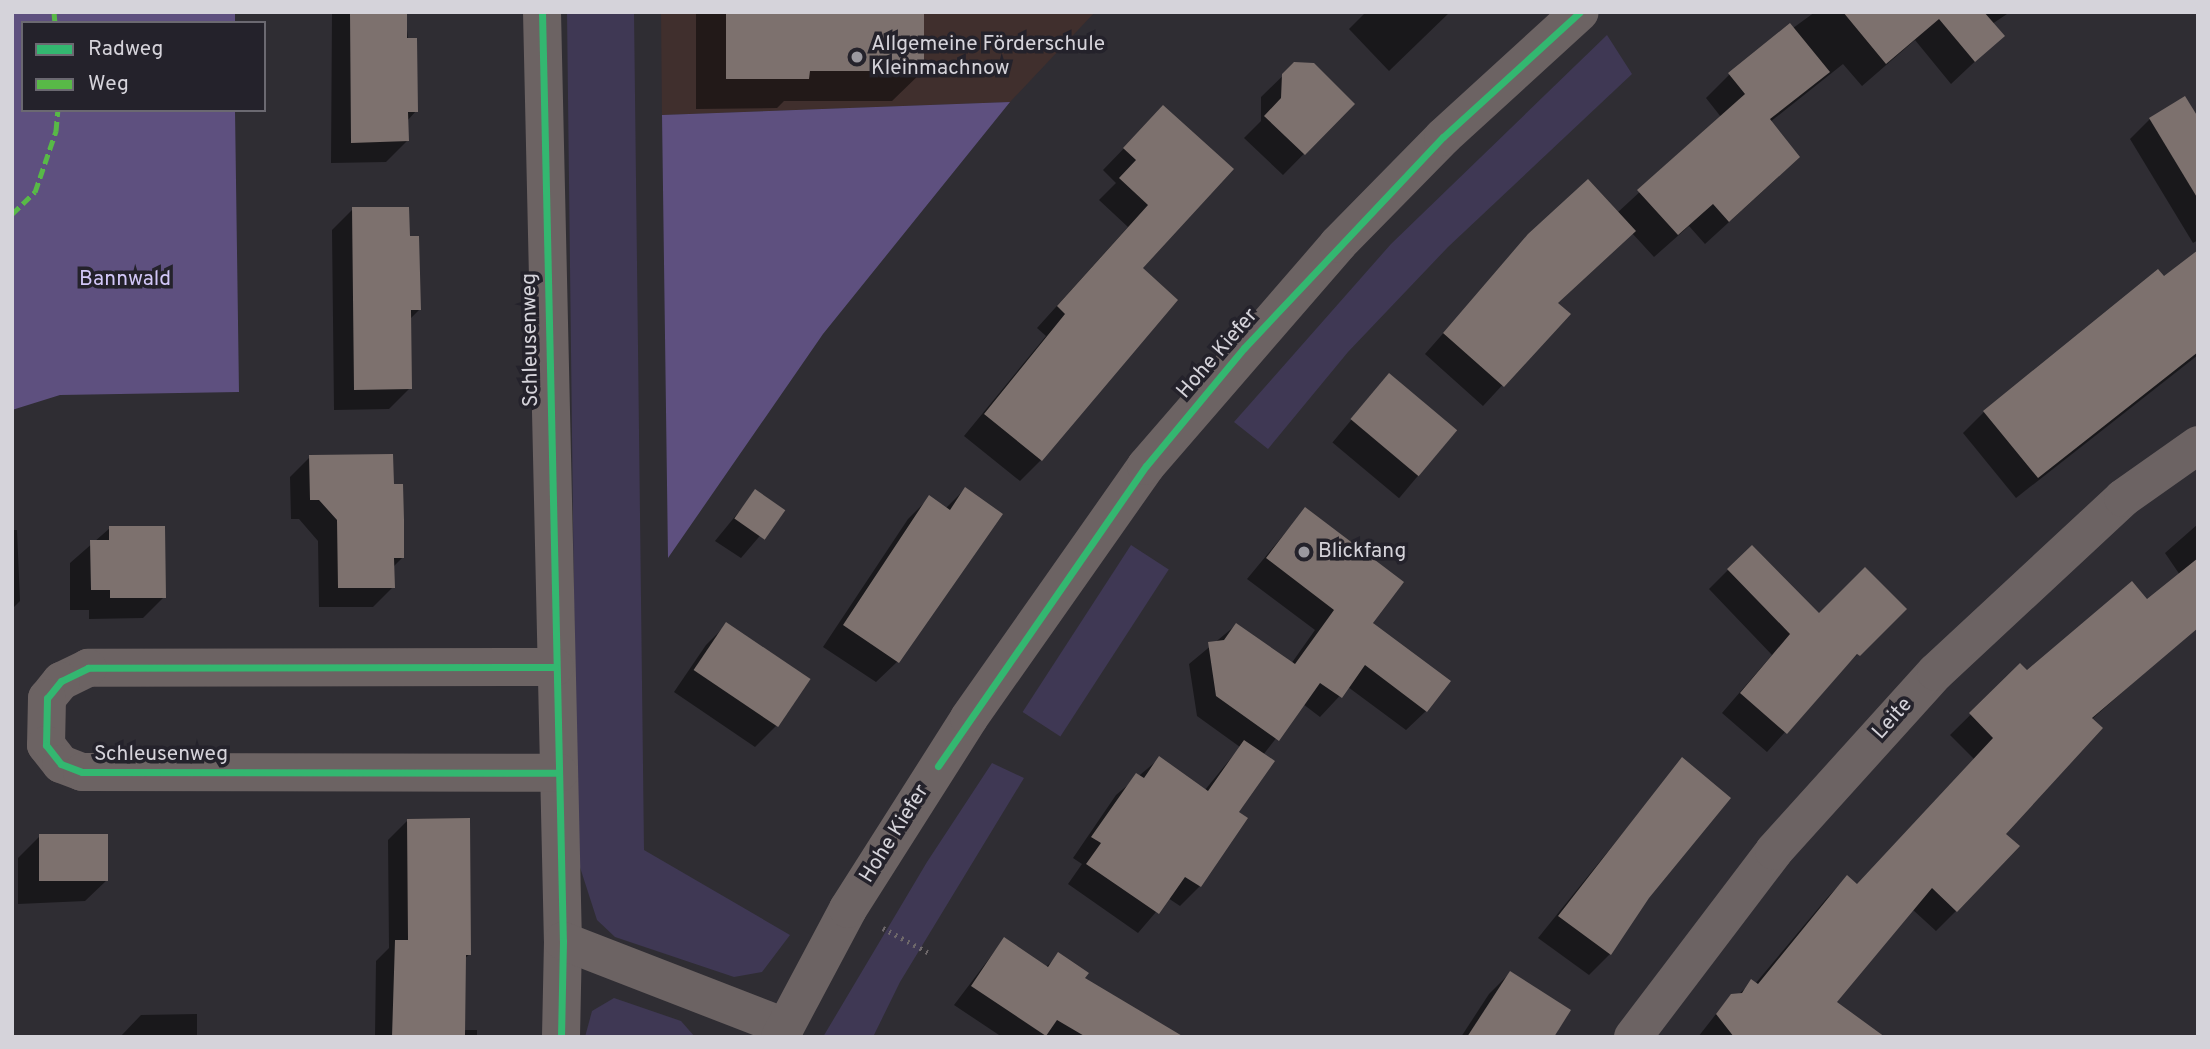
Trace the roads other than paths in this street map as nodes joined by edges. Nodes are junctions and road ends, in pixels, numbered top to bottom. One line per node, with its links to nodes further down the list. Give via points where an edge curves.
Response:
1 (542, 12): 4 (street, Schleusenweg)
2 (1580, 12): 7 (street, Hohe Kiefer, via 1443,136 1338,244 1146,466 969,718 848,909)
3 (2198, 444): 9 (street, Leite, via 2123,498 1936,672 1773,851)
4 (555, 667): 5 (street, Schleusenweg); 5 (street, Schleusenweg, via 88,668 61,681 47,698 46,745 61,764 82,772)
5 (559, 773): 6 (street, Schleusenweg)
6 (563, 941): 7 (street); 8 (street)
7 (783, 1032)
8 (561, 1037)
9 (1633, 1037)

